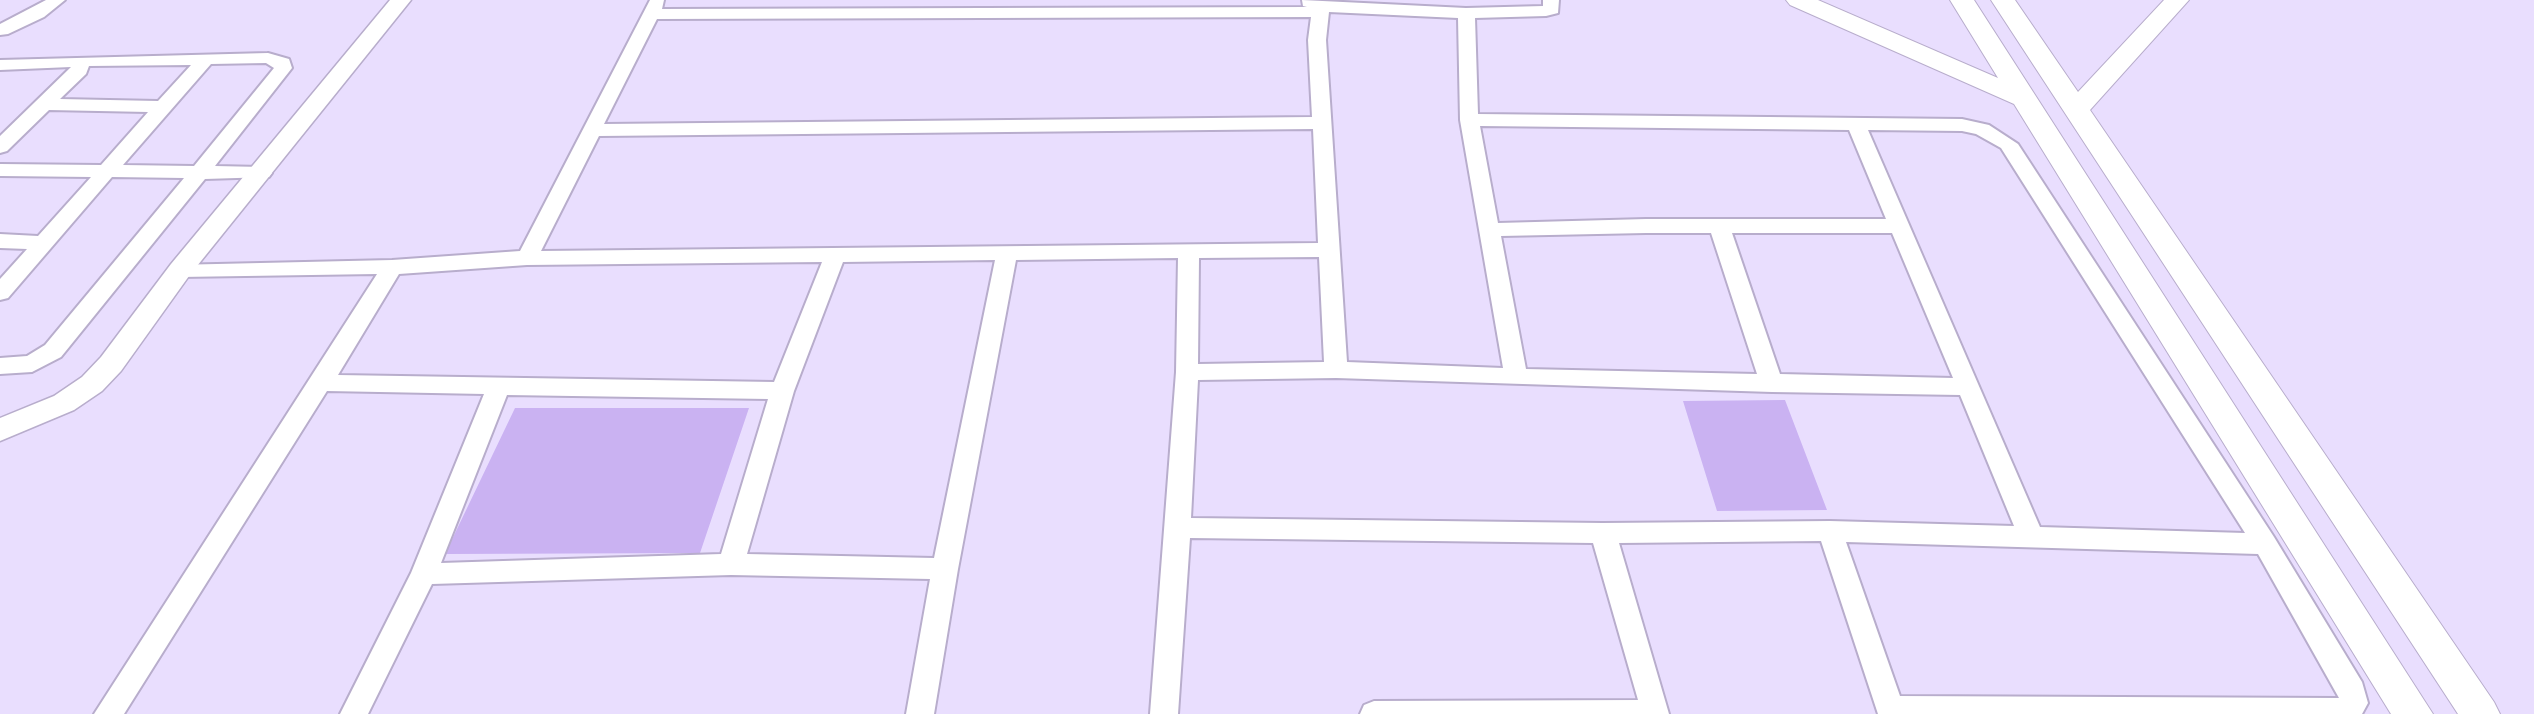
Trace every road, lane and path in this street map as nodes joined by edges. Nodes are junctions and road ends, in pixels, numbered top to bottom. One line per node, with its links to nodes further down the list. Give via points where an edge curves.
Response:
1 (57, 0): 11 (street, via 38,14)
2 (401, 0): 26 (street)
3 (1551, 0): 10 (street, via 1552,9 1546,11)
4 (1798, 0): 15 (main road)
5 (1962, 0): 15 (main road)
6 (2003, 0): 18 (main road)
7 (2177, 0): 18 (main road)
8 (1315, 6): 9 (street); 10 (street); 20 (street)
9 (655, 7): 22 (street)
10 (1466, 13): 19 (street)
11 (0, 26)
12 (206, 59): 13 (street); 17 (street); 27 (street, via 268,58 283,63 283,68)
13 (80, 62): 14 (street); 16 (street, via 80,70)
14 (0, 64)
15 (2023, 98): 69 (main road)
16 (44, 104): 17 (street); 23 (street)
17 (163, 107): 25 (street)
18 (2076, 110): 70 (main road)
19 (1469, 120): 21 (street); 30 (street)
20 (1321, 123): 22 (street); 33 (street)
21 (1856, 124): 29 (street); 57 (street, via 1962,125 1982,129 2008,144)
22 (592, 130): 37 (street)
23 (0, 147)
24 (0, 170): 25 (street)
25 (107, 171): 27 (street); 32 (street)
26 (262, 172): 27 (street); 39 (street)
27 (200, 173): 41 (street, via 62,342)
28 (1719, 226): 29 (street); 30 (street); 48 (street)
29 (1899, 226): 50 (street)
30 (1489, 230): 45 (street)
31 (0, 242): 32 (street)
32 (41, 243): 40 (street)
33 (1328, 250): 34 (street); 43 (street)
34 (1189, 251): 35 (street); 44 (street)
35 (1007, 253): 36 (street); 59 (street)
36 (835, 255): 37 (street); 51 (street)
37 (527, 258): 38 (street)
38 (392, 267): 39 (street); 47 (street)
39 (180, 270): 52 (street, via 132,339 92,384 64,403)
40 (2, 287)
41 (32, 364): 42 (street); 46 (street)
42 (0, 366)
43 (1336, 370): 44 (street); 45 (street)
44 (1187, 372): 53 (street)
45 (1516, 377): 48 (street)
46 (0, 381)
47 (321, 383): 49 (street); 63 (street)
48 (1772, 384): 50 (street)
49 (499, 385): 51 (street); 60 (street)
50 (1968, 387): 56 (street)
51 (782, 391): 58 (street)
52 (0, 430)
53 (1178, 528): 55 (street); 66 (street)
54 (1830, 531): 55 (street); 56 (street); 61 (street)
55 (1603, 533): 62 (street)
56 (2031, 536): 57 (street)
57 (2265, 544): 61 (street, via 2352,691 2354,703 2350,709)
58 (731, 564): 59 (street); 60 (street)
59 (945, 569): 65 (street)
60 (424, 574): 64 (street)
61 (1891, 711)
62 (1656, 713): 68 (street)
63 (108, 714)
64 (354, 714)
65 (920, 714)
66 (1164, 714)
67 (1374, 714): 68 (street)
68 (1408, 714)
69 (2413, 714)
70 (2480, 714)

